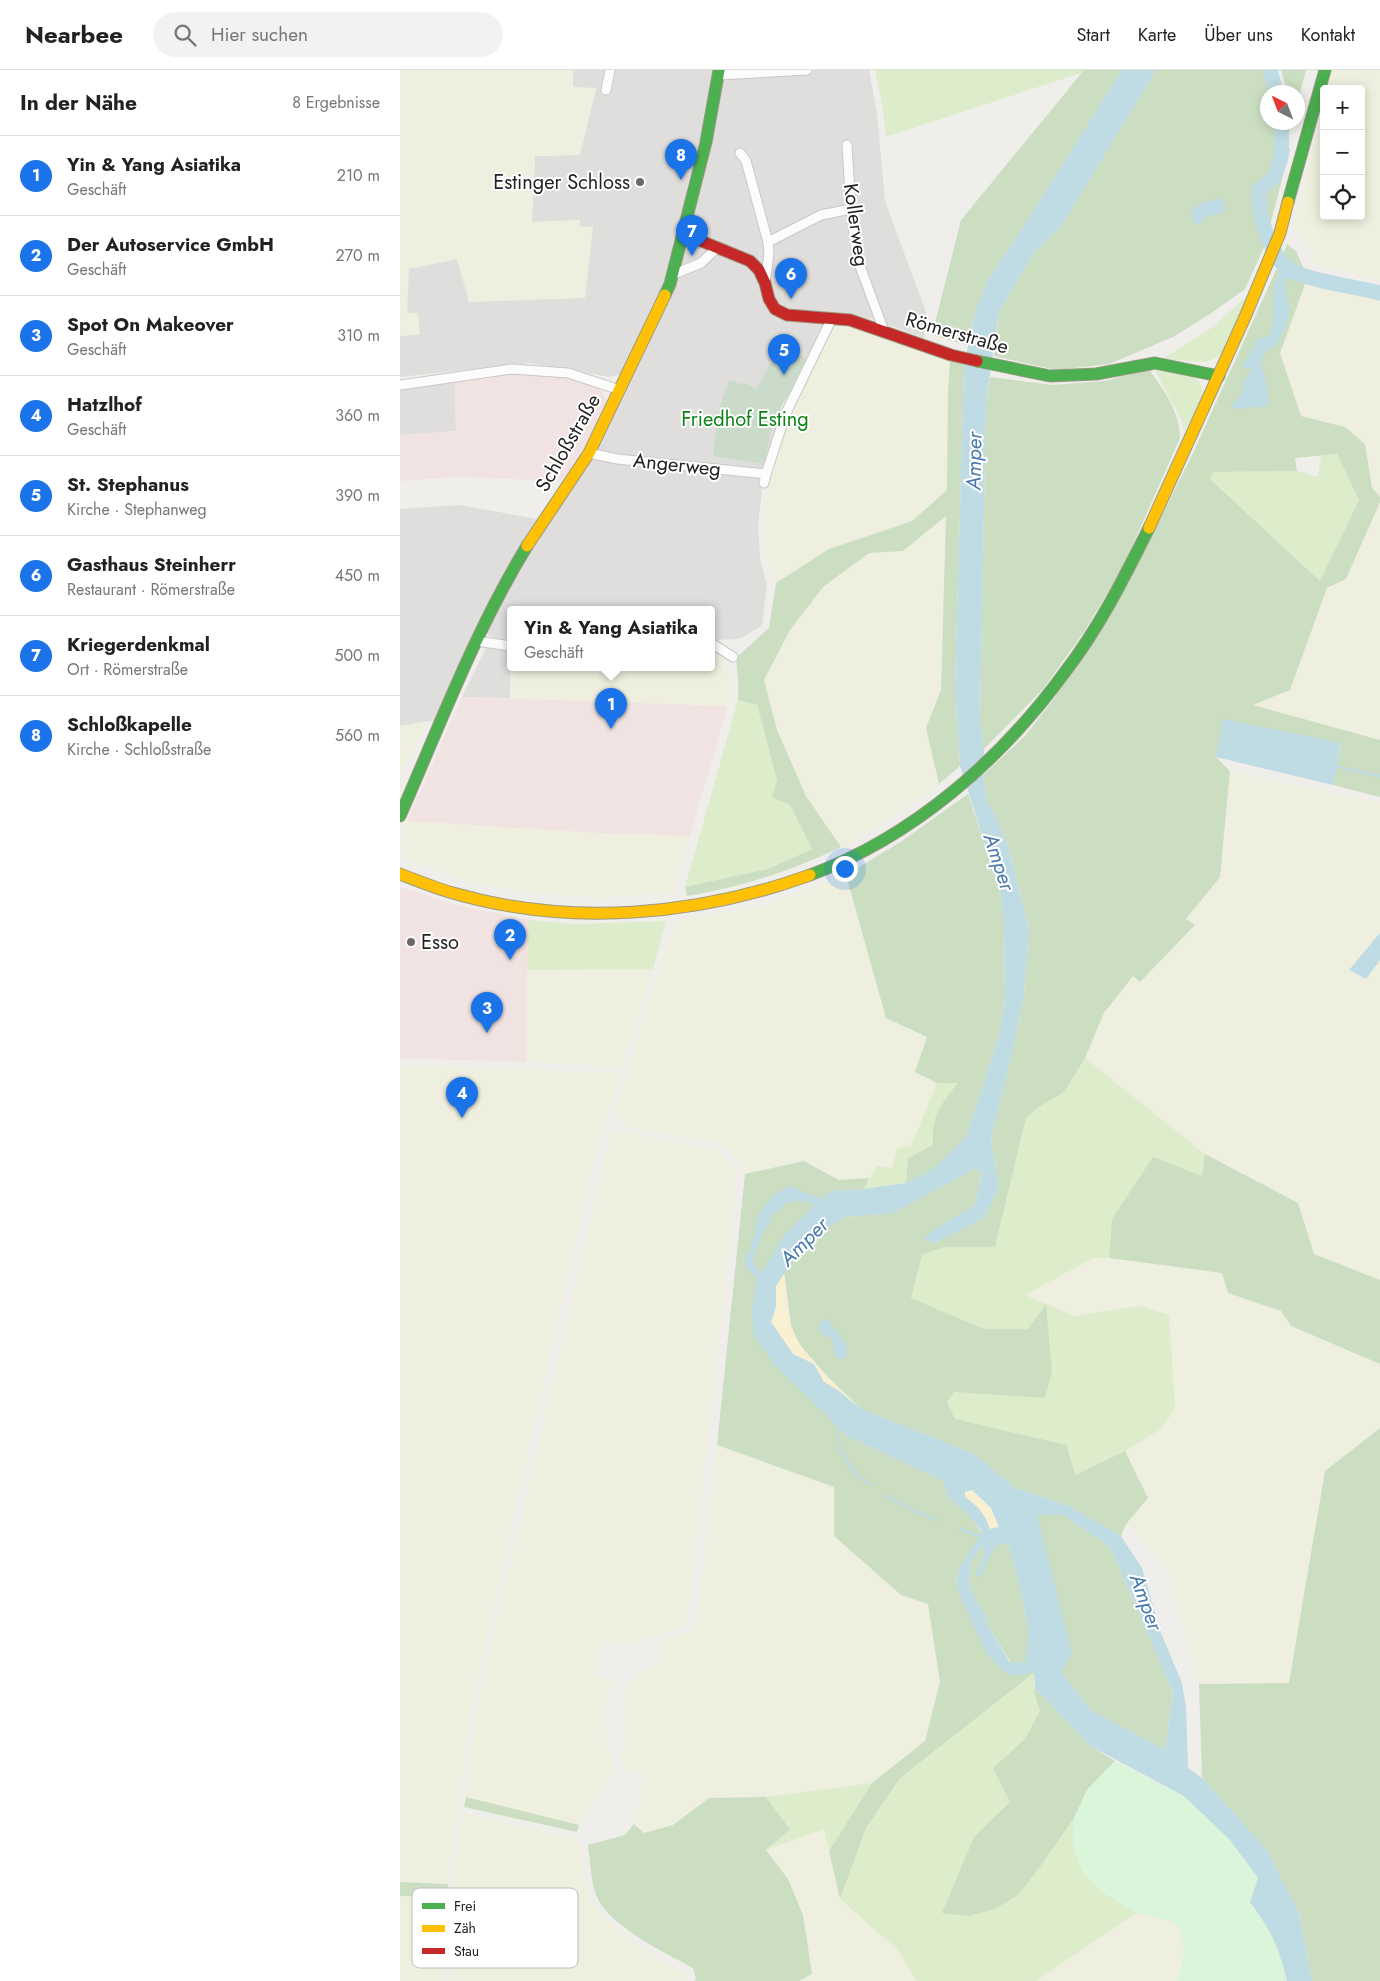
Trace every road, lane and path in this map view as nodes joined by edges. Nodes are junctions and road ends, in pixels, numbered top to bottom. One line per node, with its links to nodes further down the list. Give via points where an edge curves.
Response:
1 (610, 70): 5 (street)
2 (808, 70): 4 (street)
3 (1325, 70): 16 (main road, via 1277,241)
4 (719, 73): 9 (main road, Schloßstraße)
5 (606, 90)
6 (847, 145): 8 (street, Kollerweg)
7 (740, 153): 10 (street, via 746,161)
8 (851, 209): 10 (street, via 821,216); 15 (street, Kollerweg, via 857,258)
9 (684, 234): 11 (main road, Römerstraße); 12 (main road, Schloßstraße)
10 (768, 242): 13 (street, via 770,254)
11 (717, 248): 12 (street, via 701,263); 13 (main road, Römerstraße, via 750,261)
12 (672, 275): 18 (main road, Schloßstraße)
13 (765, 283): 14 (main road, Römerstraße, via 775,309 787,315)
14 (831, 320): 15 (main road, Römerstraße, via 850,320); 19 (street, Angerweg, via 786,412 765,478 617,459)
15 (884, 331): 16 (main road, Römerstraße, via 951,355 1050,376 1096,374 1155,363)
16 (1219, 376): 25 (main road, via 1150,528 1081,651 1046,698 997,751 928,810 877,844 824,869 760,892 688,908 656,911 576,914 511,906 456,895)
17 (400, 385): 18 (street, via 512,369 568,374)
18 (620, 390): 19 (main road, Schloßstraße)
19 (589, 452): 20 (main road, Schloßstraße, via 502,587)
20 (476, 641): 21 (street); 24 (main road, Schloßstraße)
21 (507, 645)
22 (715, 646): 23 (street)
23 (733, 657)
24 (400, 816)
25 (400, 874)

